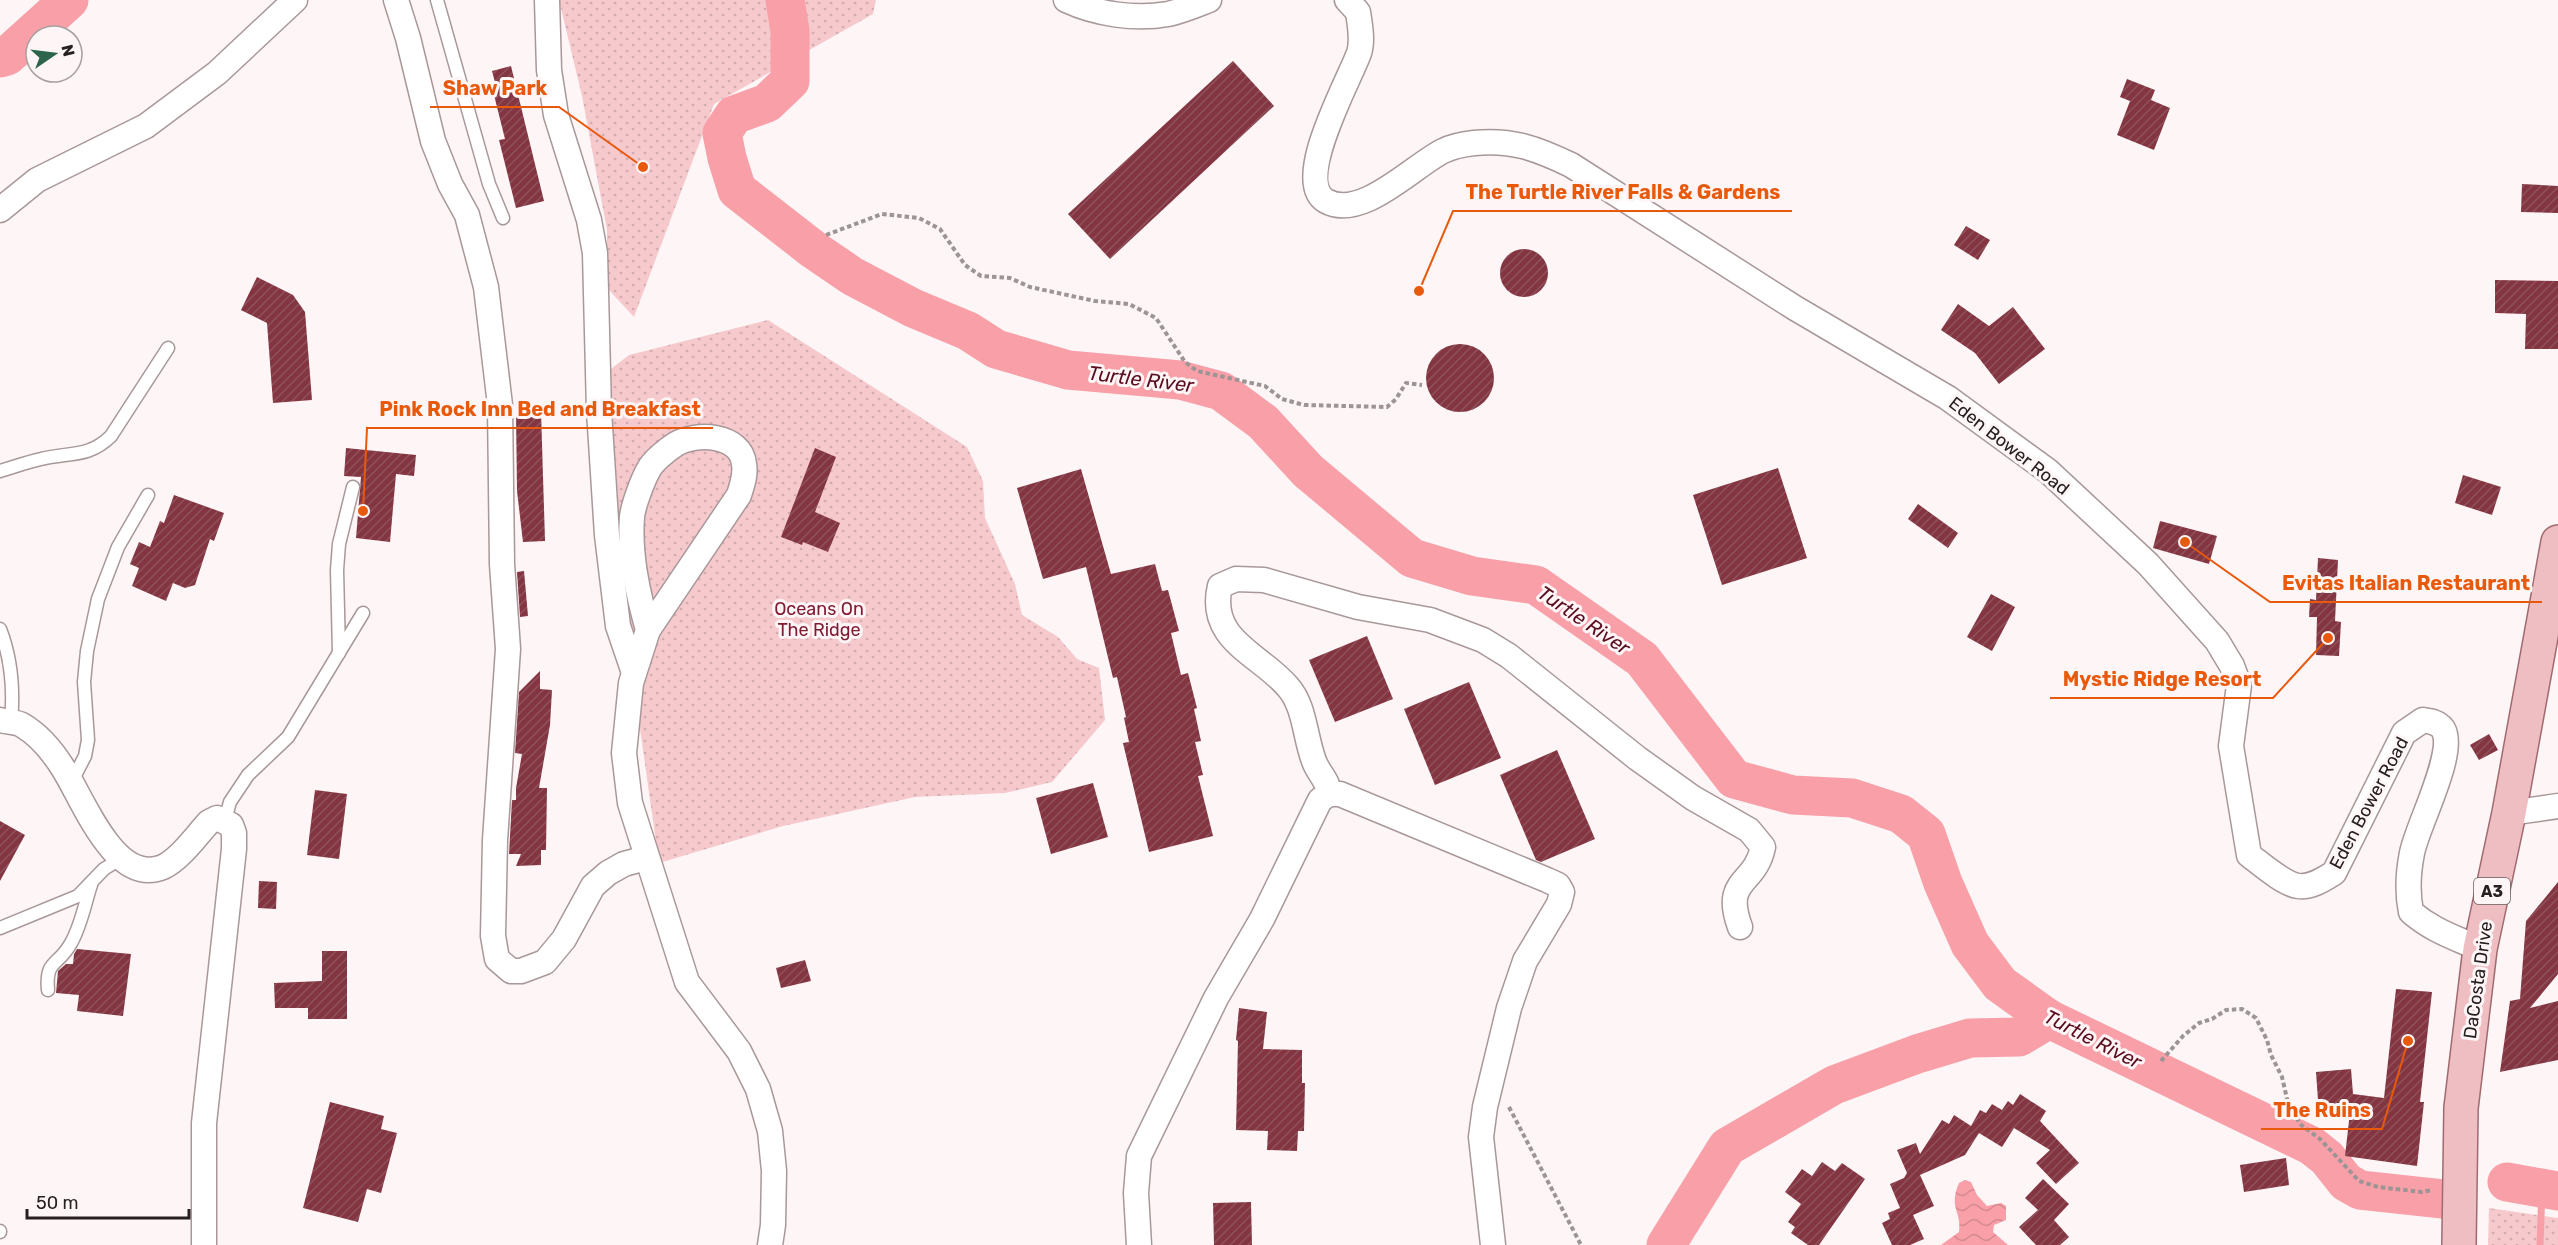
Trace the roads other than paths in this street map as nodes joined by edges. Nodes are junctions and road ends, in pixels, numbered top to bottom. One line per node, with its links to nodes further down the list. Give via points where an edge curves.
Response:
1 (295, 0): 8 (street, via 217,73 146,126 37,180)
2 (396, 0): 26 (street, via 433,141 473,236 486,287 500,405 502,564 508,649 495,840 493,936 497,959 511,971 545,962 560,945 594,886 624,864)
3 (437, 0): 9 (lane, via 489,184)
4 (547, 0): 19 (street, via 549,69 556,115 589,220 595,253 607,535 618,626)
5 (1066, 0): 6 (street, via 1118,15 1147,16 1169,14)
6 (1209, 0)
7 (1347, 0): 31 (street, Eden Bower Road, via 1358,12 1360,51 1316,164 1319,196 1347,207 1394,184 1444,151 1473,143 1535,148 1570,165 1795,308 1948,398 2048,471 2148,564 2217,641 2239,685 2230,746 2249,855 2284,880 2298,886 2314,884 2334,873 2404,733 2422,720 2443,729 2447,740 2444,755 2412,851 2407,889 2411,912 2423,922)
8 (0, 210)
9 (503, 218)
10 (168, 348): 11 (lane, via 111,436 99,447)
11 (0, 471)
12 (353, 487): 18 (lane, via 339,544)
13 (148, 495): 21 (lane, via 117,547 98,599 85,672 88,740 85,756)
14 (2558, 542): 24 (main road, DaCosta Drive / A3)
15 (363, 613): 18 (lane)
16 (0, 629): 20 (lane, via 14,692)
17 (648, 630): 17 (street, via 739,495 745,476 744,462 739,450 724,440 703,437 676,444 649,468 632,515 637,589); 19 (street)
18 (339, 654): 25 (lane, via 288,737 248,775 230,802)
19 (634, 673): 26 (street, via 624,753 630,803)
20 (6, 721): 21 (street, via 21,724 43,742)
21 (71, 783): 27 (street)
22 (1329, 794): 29 (street, via 1329,786 1314,763 1295,698 1288,687 1236,643 1221,620 1216,603 1220,586 1236,579 1264,580 1358,607 1430,620 1483,640 1509,656 1637,758 1758,838 1763,847 1761,859 1736,889 1733,902); 35 (street, via 1320,800 1262,919 1216,998 1139,1156); 36 (street, via 1354,797 1558,885 1562,892 1526,961 1492,1076 1481,1137)
23 (2558, 806): 24 (street)
24 (2509, 813): 31 (main road, DaCosta Drive / A3)
25 (225, 820): 27 (street, via 209,822 164,866 139,869); 33 (street, via 234,833 234,849 204,1123)
26 (646, 858): 34 (street, via 687,982 739,1051 758,1089 770,1131 774,1171)
27 (120, 859): 28 (lane)
28 (91, 884): 30 (lane, via 78,896); 32 (lane, via 72,942 50,966)
29 (1740, 927)
30 (2, 929)
31 (2480, 949): 37 (main road, DaCosta Drive / A3, via 2461,1108)
32 (48, 990)
33 (204, 1245)
34 (770, 1245)
35 (1138, 1245)
36 (1493, 1245)
37 (2459, 1245)

